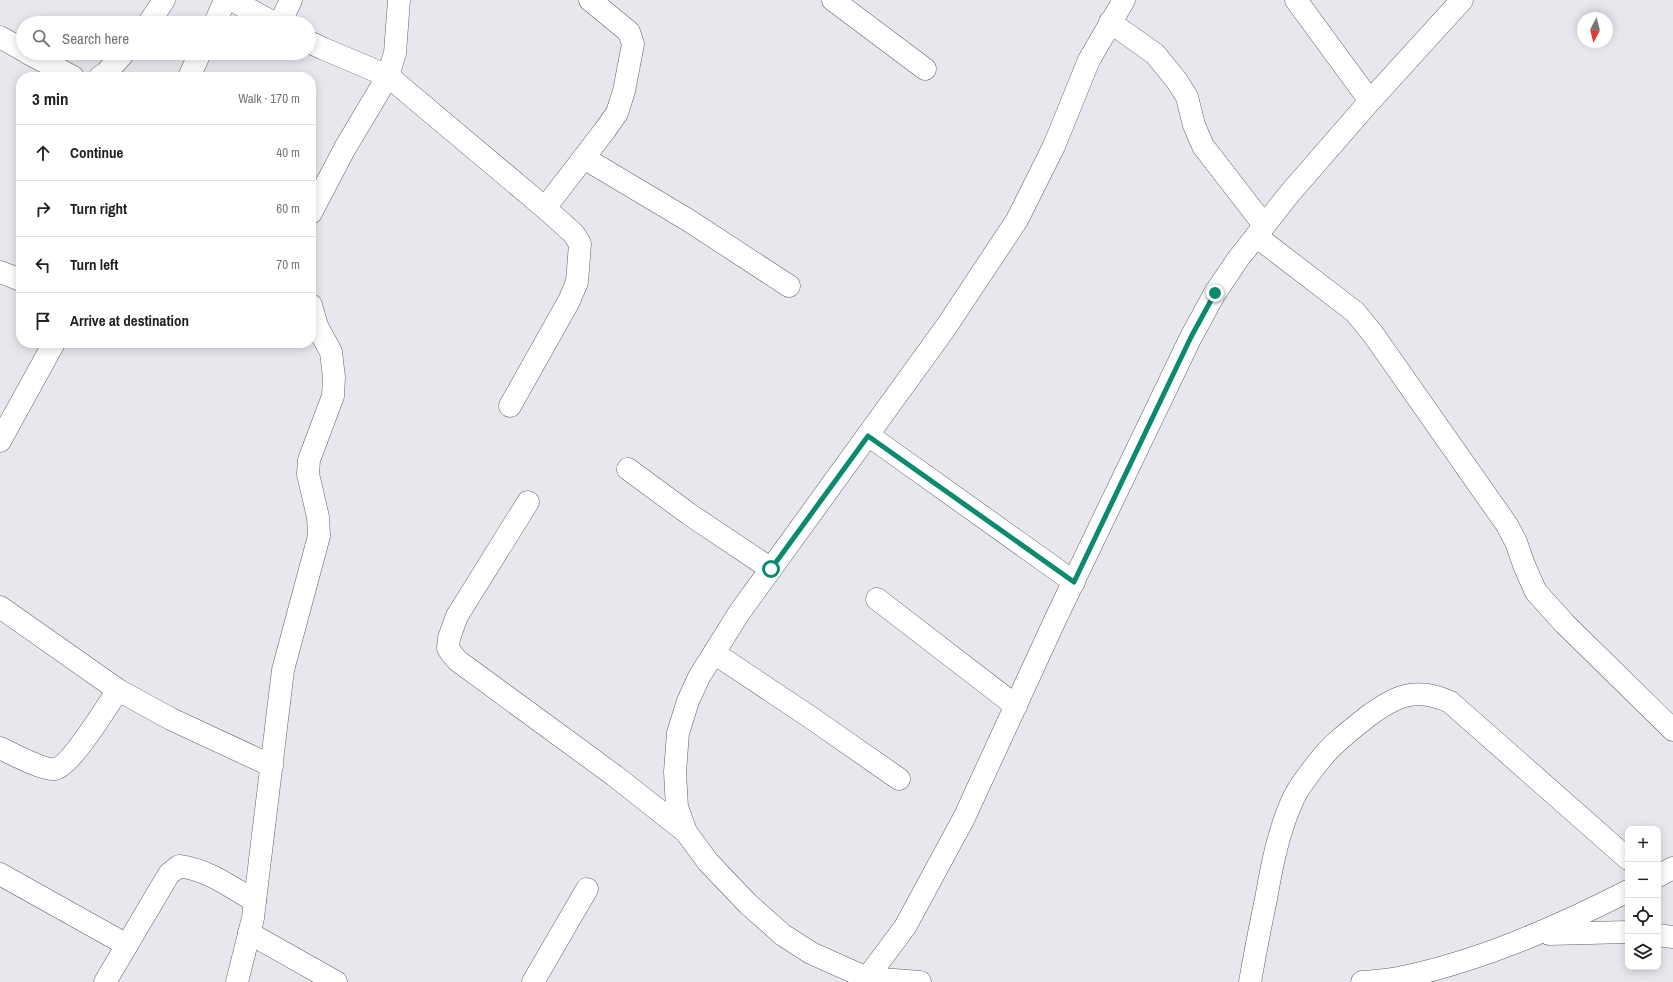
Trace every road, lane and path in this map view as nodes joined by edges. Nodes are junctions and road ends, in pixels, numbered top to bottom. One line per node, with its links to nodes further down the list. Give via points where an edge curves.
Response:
1 (164, 0): 11 (street)
2 (225, 0): 12 (street)
3 (232, 0): 13 (street)
4 (291, 0): 14 (street)
5 (399, 0): 26 (street, via 395,53)
6 (590, 0): 28 (street, via 630,32 633,44 624,91 616,113)
7 (833, 0): 22 (street)
8 (1124, 0): 15 (street)
9 (1296, 0): 27 (street)
10 (1462, 0): 27 (street)
11 (154, 16)
12 (217, 16)
13 (261, 16)
14 (283, 16)
15 (1110, 22): 31 (street, via 1155,54 1177,81 1187,97 1194,125 1203,146); 38 (street, via 1089,60 1054,146 1017,220 950,322)
16 (0, 38): 17 (street)
17 (16, 46)
18 (316, 46): 26 (street)
19 (41, 60): 23 (street)
20 (118, 60): 24 (street)
21 (197, 60): 25 (street)
22 (925, 69)
23 (64, 72)
24 (107, 72)
25 (191, 72)
26 (388, 76): 29 (street); 30 (street)
27 (1370, 101): 31 (street)
28 (584, 158): 30 (street); 34 (street, via 688,220)
29 (316, 204)
30 (545, 208): 37 (street, via 574,234 580,244 576,282 569,301)
31 (1260, 231): 43 (street, via 1215,293 1191,337); 49 (street, via 1355,312 1507,525 1536,592)
32 (0, 272): 33 (street)
33 (16, 278)
34 (789, 286)
35 (316, 322): 51 (street, via 331,352 333,396 309,460 308,474 318,517 319,536 283,670)
36 (51, 348): 39 (street)
37 (510, 406)
38 (868, 436): 42 (street); 43 (street)
39 (0, 441)
40 (628, 469): 42 (street)
41 (528, 502): 53 (street, via 457,616 449,638 450,653 616,776)
42 (771, 569): 46 (street)
43 (1074, 582): 48 (street)
44 (877, 599): 48 (street)
45 (0, 606): 47 (street)
46 (714, 653): 52 (street); 53 (street, via 688,701 678,733 675,772 677,807)
47 (118, 690): 50 (street, via 64,765 54,769 45,768); 51 (street, via 171,720)
48 (1016, 706): 67 (street, via 964,818 905,927)
49 (1673, 730)
50 (0, 748)
51 (272, 766): 60 (street)
52 (899, 779)
53 (686, 832): 67 (street, via 713,868 783,935 811,953)
54 (1625, 856): 73 (street, via 1450,702 1436,695 1419,693 1402,696 1379,708 1341,738 1321,758 1295,797 1274,858)
55 (1673, 868): 57 (street)
56 (0, 874): 66 (street)
57 (1661, 874)
58 (587, 889): 71 (street)
59 (1625, 893): 63 (street, via 1575,918)
60 (255, 901): 62 (street); 66 (street, via 211,875 180,866 169,874)
61 (1625, 932): 63 (street)
62 (249, 934): 69 (street); 70 (street)
63 (1535, 934): 74 (street, via 1437,968 1397,978)
64 (1661, 935): 65 (street)
65 (1673, 937)
66 (127, 944): 68 (street)
67 (865, 980): 72 (street)
68 (105, 982)
69 (237, 982)
70 (336, 982)
71 (533, 982)
72 (920, 982)
73 (1250, 982)
74 (1362, 982)

